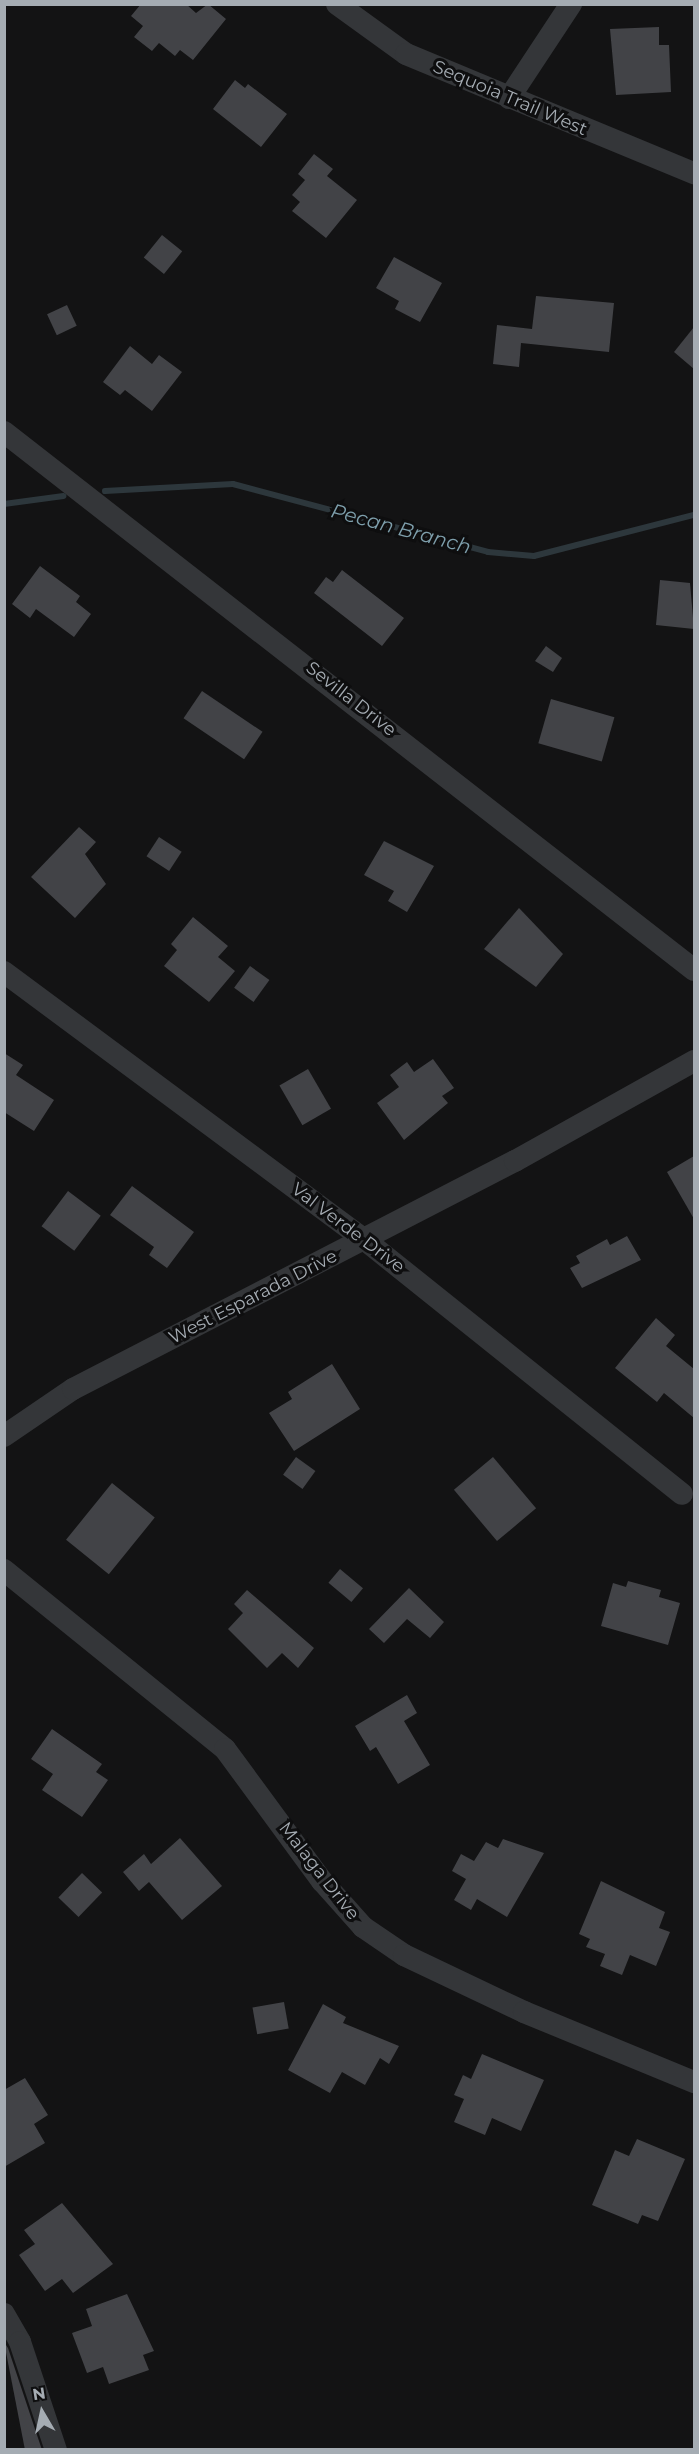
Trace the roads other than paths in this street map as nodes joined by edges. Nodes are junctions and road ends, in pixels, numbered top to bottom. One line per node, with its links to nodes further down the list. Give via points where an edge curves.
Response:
1 (337, 4): 3 (street, Sequoia Trail West, via 406,54)
2 (571, 4): 3 (street)
3 (509, 98): 4 (street, Sequoia Trail West)
4 (694, 172)
5 (4, 432): 6 (street, Sevilla Drive)
6 (694, 970)
7 (4, 972): 9 (street, Val Verde Drive)
8 (694, 1060): 9 (street, West Esparada Drive)
9 (365, 1240): 10 (street, West Esparada Drive, via 73,1389); 11 (street, Val Verde Drive)
10 (4, 1436)
11 (682, 1494)
12 (4, 1570): 13 (street, Malaga Drive, via 225,1749 363,1927 404,1955 515,2008)
13 (694, 2082)
14 (4, 2314): 15 (street, via 20,2342)
15 (56, 2450)

